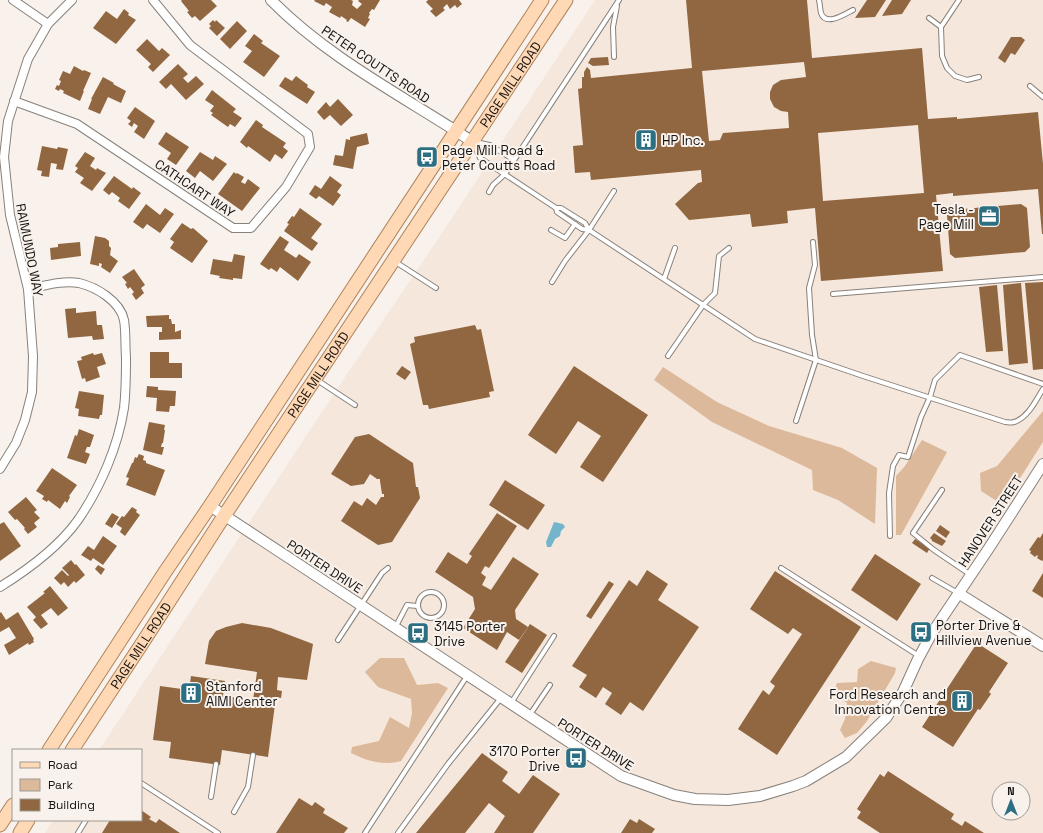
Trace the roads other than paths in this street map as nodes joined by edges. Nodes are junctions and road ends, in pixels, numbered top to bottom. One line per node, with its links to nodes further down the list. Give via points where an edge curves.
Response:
1 (13, 0): 12 (street)
2 (72, 0): 12 (street, RAIMUNDO WAY)
3 (153, 0): 18 (street, CATHCART WAY, via 190,45 308,134 310,148 286,187 251,228 233,228 77,124)
4 (271, 0): 19 (street, PETER COUTTS ROAD, via 315,39 404,100)
5 (542, 0): 19 (main road, PAGE MILL ROAD)
6 (566, 0): 20 (main road, PAGE MILL ROAD)
7 (619, 0): 14 (lane, via 613,27); 21 (lane)
8 (819, 0): 10 (lane, via 821,13 827,19)
9 (959, 0): 13 (lane)
10 (853, 10)
11 (929, 18): 13 (lane)
12 (48, 24): 18 (street, RAIMUNDO WAY, via 28,59)
13 (941, 27): 15 (lane, via 942,56 947,68 955,76 967,80)
14 (614, 57)
15 (979, 77)
16 (1030, 86): 17 (lane)
17 (1043, 97)
18 (14, 101): 37 (street, RAIMUNDO WAY, via 8,121 4,157 10,217)
19 (456, 131): 20 (street, PETER COUTTS ROAD); 51 (main road, PAGE MILL ROAD)
20 (473, 142): 21 (lane, via 490,145); 22 (lane, via 480,158); 32 (main road, PAGE MILL ROAD)
21 (514, 160): 22 (lane)
22 (505, 174): 24 (lane); 25 (lane)
23 (614, 191): 28 (lane)
24 (489, 192)
25 (556, 208): 26 (lane, via 557,212); 28 (lane, via 561,208 585,223)
26 (575, 224): 27 (lane, via 565,238); 28 (lane)
27 (551, 230)
28 (589, 230): 34 (lane); 35 (lane)
29 (813, 242): 41 (lane, via 815,265 808,288)
30 (675, 248): 34 (lane)
31 (729, 248): 39 (lane, via 719,256 715,294)
32 (394, 261): 36 (lane); 42 (main road, PAGE MILL ROAD)
33 (1043, 277): 38 (lane)
34 (664, 279): 39 (lane)
35 (552, 282)
36 (436, 288)
37 (28, 290): 49 (street, RAIMUNDO WAY, via 33,356 32,392 16,443); 58 (street, via 65,282 79,283 106,295 117,306 123,319 124,330 124,408 100,484 77,521 48,554)
38 (833, 294)
39 (703, 305): 40 (lane); 41 (lane, via 755,339)
40 (668, 356)
41 (816, 360): 45 (lane); 47 (lane)
42 (315, 379): 46 (lane); 52 (main road, PAGE MILL ROAD)
43 (1043, 384): 45 (lane, via 960,355 935,380)
44 (1043, 389): 45 (lane, via 1023,417 1014,422 1005,422)
45 (930, 398): 53 (lane, via 921,416 908,456 899,455 893,466 889,493)
46 (355, 405)
47 (796, 421)
48 (1042, 467): 56 (street, HANOVER STREET)
49 (0, 469)
50 (942, 490): 56 (lane, via 913,533)
51 (210, 506): 52 (street, PORTER DRIVE); 72 (main road, PAGE MILL ROAD)
52 (224, 516): 60 (street, PORTER DRIVE); 73 (main road, PAGE MILL ROAD)
53 (890, 536)
54 (388, 568): 60 (lane)
55 (781, 568): 66 (lane)
56 (971, 575): 59 (street, HANOVER STREET)
57 (932, 578): 59 (lane)
58 (0, 587)
59 (958, 593): 65 (street); 66 (street, PORTER DRIVE)
60 (361, 605): 62 (street, PORTER DRIVE); 64 (lane)
61 (417, 606): 61 (lane, via 421,614 434,618 441,613 444,605 439,594 429,591 420,596); 62 (lane, via 407,606)
62 (395, 628): 67 (street, PORTER DRIVE)
63 (554, 636): 70 (lane)
64 (338, 640)
65 (1043, 646)
66 (919, 656): 71 (street, PORTER DRIVE, via 903,692 886,718 846,757 806,781 760,796 728,800 696,799 640,784 617,774)
67 (467, 676): 69 (street, PORTER DRIVE); 86 (lane)
68 (550, 685): 71 (lane)
69 (501, 698): 70 (street, PORTER DRIVE); 87 (lane, via 448,764)
70 (510, 704): 71 (street, PORTER DRIVE)
71 (529, 716)
72 (49, 749)
73 (73, 749)
74 (253, 755): 79 (lane, via 248,787)
75 (216, 764): 77 (lane)
76 (142, 784): 85 (lane)
77 (211, 797)
78 (12, 807): 82 (main road)
79 (234, 812)
80 (27, 821): 83 (main road)
81 (85, 821): 84 (lane)
82 (0, 825)
83 (20, 833)
84 (78, 833)
85 (218, 833)
86 (365, 833)
87 (398, 833)

